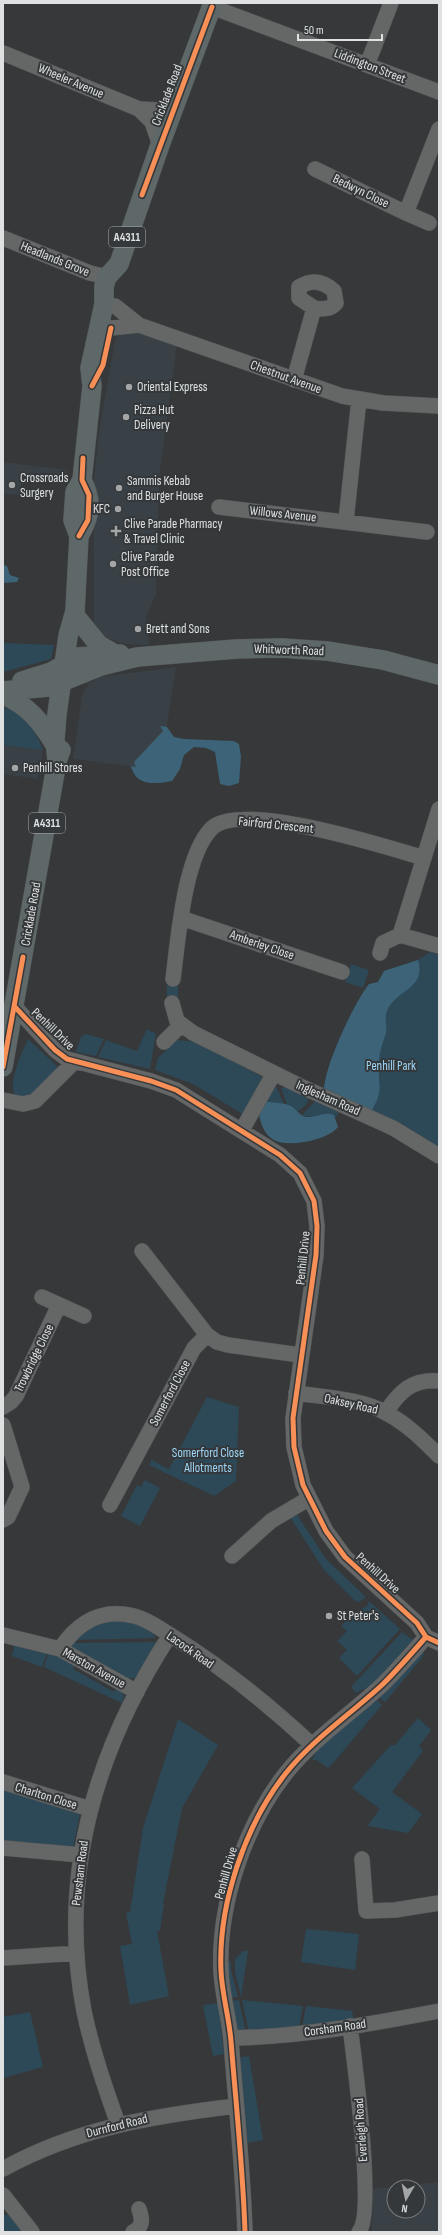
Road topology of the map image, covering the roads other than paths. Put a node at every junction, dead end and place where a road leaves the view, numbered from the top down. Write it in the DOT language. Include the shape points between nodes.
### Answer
graph roads {
  1 [pos="391,3"];
  2 [pos="212,5"];
  3 [pos="3,53"];
  4 [pos="368,65"];
  5 [pos="439,92"];
  6 [pos="177,100"];
  7 [pos="139,110"];
  8 [pos="439,128"];
  9 [pos="160,145"];
  10 [pos="315,169"];
  11 [pos="406,213"];
  12 [pos="429,223"];
  13 [pos="3,238"];
  14 [pos="107,277"];
  15 [pos="115,306"];
  16 [pos="314,308"];
  17 [pos="139,325"];
  18 [pos="111,328"];
  19 [pos="294,380"];
  20 [pos="92,386"];
  21 [pos="359,399"];
  22 [pos="439,406"];
  23 [pos="220,507"];
  24 [pos="346,521"];
  25 [pos="427,532"];
  26 [pos="76,615"];
  27 [pos="115,654"];
  28 [pos="137,657"];
  29 [pos="70,670"];
  30 [pos="439,675"];
  31 [pos="3,691"];
  32 [pos="3,695"];
  33 [pos="56,753"];
  34 [pos="439,809"];
  35 [pos="430,855"];
  36 [pos="181,918"];
  37 [pos="400,935"];
  38 [pos="439,946"];
  39 [pos="380,953"];
  40 [pos="342,972"];
  41 [pos="173,979"];
  42 [pos="172,1003"];
  43 [pos="15,1007"];
  44 [pos="181,1025"];
  45 [pos="164,1042"];
  46 [pos="4,1061"];
  47 [pos="74,1062"];
  48 [pos="274,1073"];
  49 [pos="3,1100"];
  50 [pos="242,1130"];
  51 [pos="439,1156"];
  52 [pos="142,1251"];
  53 [pos="42,1297"];
  54 [pos="59,1305"];
  55 [pos="84,1316"];
  56 [pos="207,1336"];
  57 [pos="300,1355"];
  58 [pos="439,1382"];
  59 [pos="296,1393"];
  60 [pos="3,1407"];
  61 [pos="386,1412"];
  62 [pos="3,1425"];
  63 [pos="439,1456"];
  64 [pos="308,1499"];
  65 [pos="110,1505"];
  66 [pos="3,1520"];
  67 [pos="232,1556"];
  68 [pos="3,1635"];
  69 [pos="170,1635"];
  70 [pos="432,1640"];
  71 [pos="60,1649"];
  72 [pos="137,1692"];
  73 [pos="311,1744"];
  74 [pos="3,1782"];
  75 [pos="90,1809"];
  76 [pos="3,1848"];
  77 [pos="81,1855"];
  78 [pos="362,1859"];
  79 [pos="439,1903"];
  80 [pos="77,1953"];
  81 [pos="3,1958"];
  82 [pos="439,2011"];
  83 [pos="350,2026"];
  84 [pos="231,2038"];
  85 [pos="236,2106"];
  86 [pos="118,2124"];
  87 [pos="3,2169"];
  88 [pos="3,2195"];
  89 [pos="139,2209"];
  90 [pos="32,2232"];
  91 [pos="133,2232"];
  92 [pos="245,2232"];
  93 [pos="359,2232"];
  1 -- 4 [label="street"];
  2 -- 4 [label="street, Liddington Street"];
  2 -- 6 [label="main road, Cricklade Road / A4311"];
  3 -- 7 [label="street, Wheeler Avenue"];
  4 -- 5 [label="street, Liddington Street"];
  6 -- 7 [label="street, Wheeler Avenue" via="159,110"];
  6 -- 9 [label="main road, Cricklade Road / A4311"];
  7 -- 9 [label="street, Wheeler Avenue" via="152,122"];
  8 -- 11 [label="street, Bedwyn Close"];
  9 -- 14 [label="main road, Cricklade Road / A4311" via="119,264"];
  10 -- 11 [label="street, Bedwyn Close"];
  11 -- 12 [label="street, Bedwyn Close"];
  13 -- 14 [label="street, Headlands Grove" via="90,273"];
  14 -- 15 [label="main road, Cricklade Road / A4311" via="116,293"];
  14 -- 20 [label="main road, Cricklade Road / A4311" via="104,304 90,368"];
  15 -- 17 [label="street, Chestnut Avenue"];
  15 -- 18 [label="main road, Cricklade Road / A4311"];
  16 -- 19 [label="street"];
  17 -- 18 [label="street, Chestnut Avenue"];
  17 -- 19 [label="street, Chestnut Avenue"];
  18 -- 20 [label="main road, Cricklade Road / A4311" via="103,365"];
  19 -- 21 [label="street, Chestnut Avenue"];
  20 -- 26 [label="main road, Cricklade Road / A4311" via="82,480 89,495 88,520 79,536"];
  21 -- 22 [label="street, Chestnut Avenue"];
  21 -- 24 [label="street"];
  23 -- 24 [label="street, Willows Avenue"];
  24 -- 25 [label="street, Willows Avenue"];
  26 -- 27 [label="main road" via="99,645"];
  26 -- 29 [label="main road, Cricklade Road / A4311" via="68,636"];
  27 -- 28 [label="main road, Whitworth Road"];
  27 -- 29 [label="main road, Whitworth Road"];
  28 -- 29 [label="main road, Whitworth Road"];
  28 -- 30 [label="main road, Whitworth Road" via="214,650 301,648 365,656"];
  29 -- 31 [label="main road" via="50,687"];
  29 -- 33 [label="main road, Cricklade Road / A4311" via="66,737"];
  32 -- 33 [label="main road" via="21,704 34,715"];
  33 -- 43 [label="main road, Cricklade Road / A4311"];
  34 -- 35 [label="street"];
  35 -- 36 [label="street, Fairford Crescent" via="300,826 249,820 225,821 212,828 200,847 192,869"];
  35 -- 37 [label="street"];
  36 -- 40 [label="street, Amberley Close"];
  36 -- 41 [label="street, Fairford Crescent"];
  37 -- 38 [label="street"];
  37 -- 39 [label="street" via="383,943"];
  42 -- 44 [label="street" via="174,1015"];
  43 -- 46 [label="main road, Cricklade Road / A4311"];
  43 -- 47 [label="street, Penhill Drive" via="55,1050"];
  44 -- 45 [label="street"];
  44 -- 48 [label="street"];
  47 -- 49 [label="street, Penhill Drive" via="35,1101 23,1104"];
  47 -- 50 [label="street, Penhill Drive" via="176,1090"];
  48 -- 50 [label="street"];
  48 -- 51 [label="street, Inglesham Road" via="393,1128"];
  50 -- 57 [label="street, Penhill Drive" via="295,1167 306,1182 314,1201 317,1246"];
  52 -- 56 [label="street"];
  53 -- 54 [label="street"];
  54 -- 55 [label="street"];
  54 -- 60 [label="street, Trowbridge Close" via="16,1396"];
  56 -- 57 [label="street" via="228,1345"];
  56 -- 65 [label="street, Somerford Close" via="194,1348"];
  57 -- 59 [label="street, Penhill Drive"];
  58 -- 61 [label="street" via="422,1381 406,1388"];
  59 -- 61 [label="street, Oaksey Road" via="355,1403"];
  59 -- 64 [label="street, Penhill Drive" via="294,1447"];
  61 -- 63 [label="street, Oaksey Road" via="417,1435"];
  62 -- 66 [label="street" via="22,1487 8,1517"];
  64 -- 67 [label="street" via="271,1521"];
  64 -- 70 [label="street, Penhill Drive" via="342,1553"];
  68 -- 71 [label="street, Marston Avenue"];
  69 -- 71 [label="street, Lacock Road" via="143,1619 112,1614 92,1619 75,1629"];
  69 -- 72 [label="street, Pewsham Road"];
  69 -- 73 [label="street, Lacock Road" via="250,1691"];
  70 -- 73 [label="street, Penhill Drive"];
  71 -- 72 [label="street, Marston Avenue"];
  72 -- 75 [label="street, Pewsham Road" via="109,1749"];
  73 -- 84 [label="street, Penhill Drive" via="286,1773 268,1801 249,1835 236,1870 227,1908 221,1959"];
  74 -- 75 [label="street, Charlton Close"];
  75 -- 77 [label="street, Pewsham Road"];
  76 -- 77 [label="street"];
  77 -- 80 [label="street, Pewsham Road" via="75,1917"];
  78 -- 79 [label="street" via="366,1911 395,1910"];
  80 -- 81 [label="street"];
  80 -- 86 [label="street, Pewsham Road" via="89,2030"];
  82 -- 83 [label="street, Corsham Road"];
  83 -- 84 [label="street, Corsham Road"];
  83 -- 93 [label="street, Everleigh Road" via="363,2158 364,2222"];
  84 -- 85 [label="street, Penhill Drive"];
  85 -- 86 [label="street, Durnford Road"];
  85 -- 92 [label="street, Penhill Drive" via="242,2160"];
  86 -- 87 [label="street, Durnford Road" via="62,2141"];
  88 -- 90 [label="street"];
  89 -- 91 [label="street" via="142,2223"];
}
